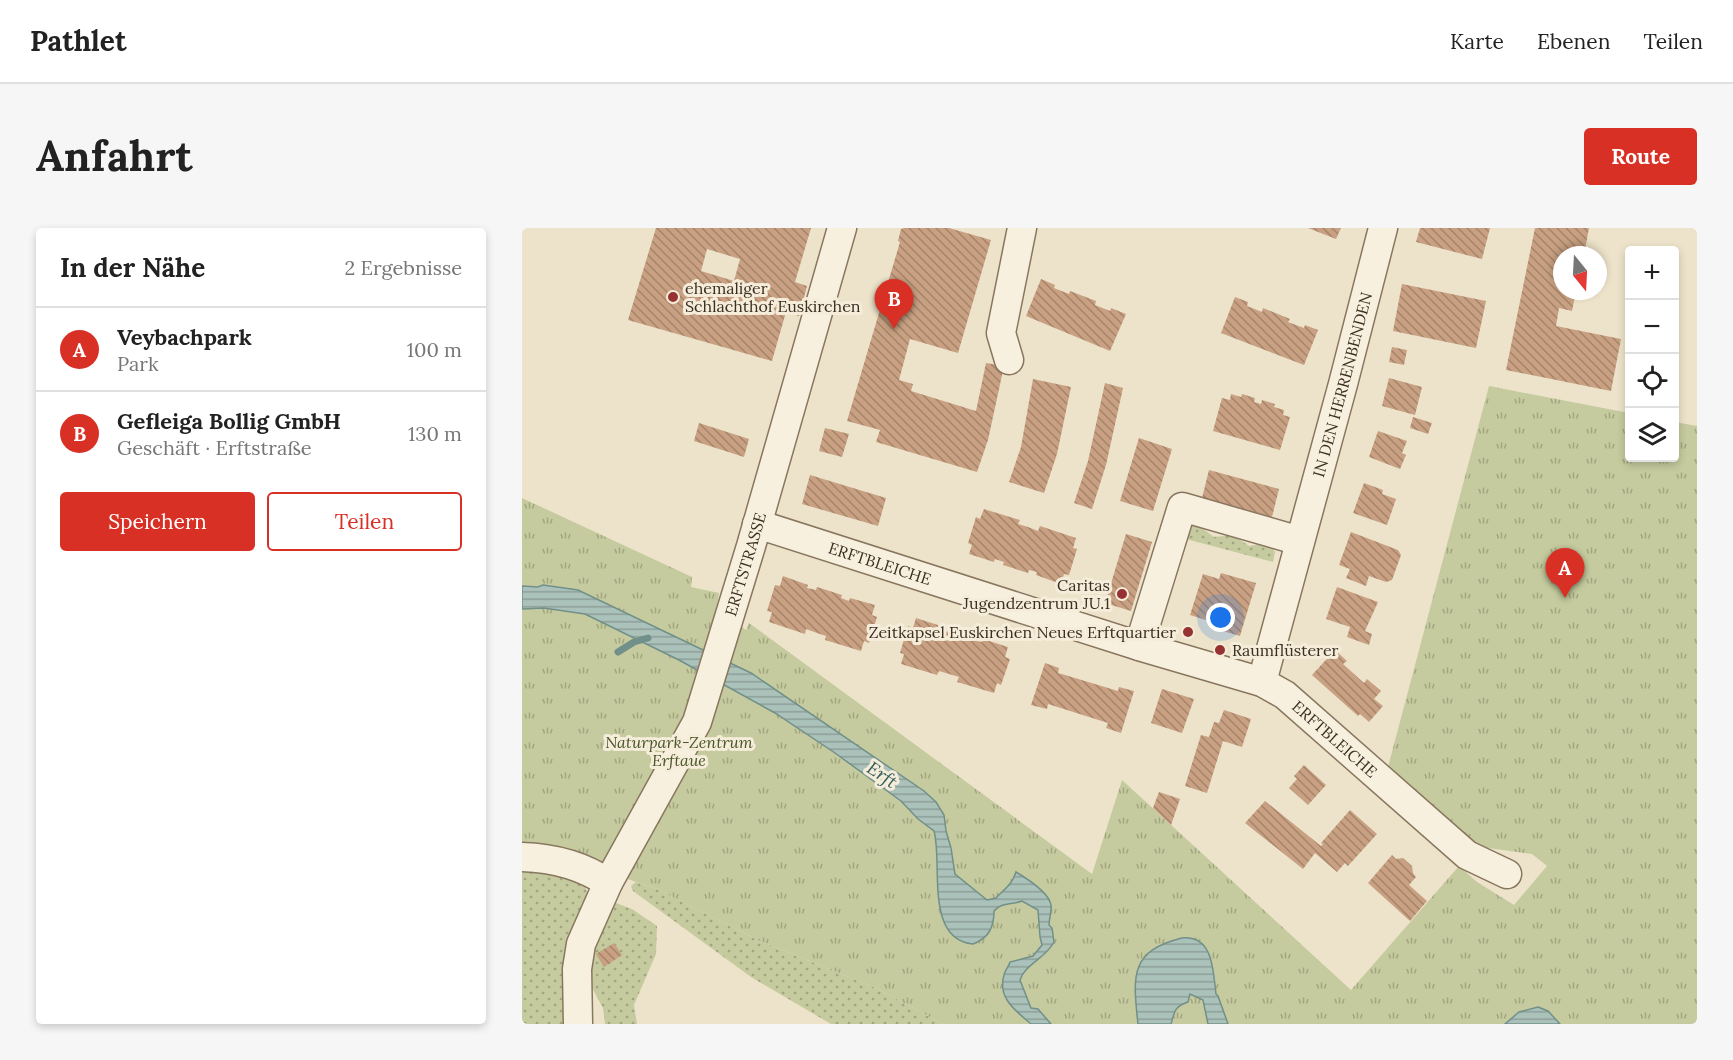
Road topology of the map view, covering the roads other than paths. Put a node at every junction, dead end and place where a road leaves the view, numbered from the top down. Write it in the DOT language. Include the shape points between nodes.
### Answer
graph roads {
  1 [pos="842,228"];
  2 [pos="1022,228"];
  3 [pos="1383,228"];
  4 [pos="1009,360"];
  5 [pos="757,524"];
  6 [pos="1300,541"];
  7 [pos="1139,646"];
  8 [pos="1262,682"];
  9 [pos="522,857"];
  10 [pos="1507,874"];
  11 [pos="609,883"];
  12 [pos="578,1024"];
  1 -- 5 [label="street, ERFTSTRASSE"];
  2 -- 4 [label="street" via="1001,333"];
  3 -- 6 [label="street, IN DEN HERRENBENDEN"];
  5 -- 7 [label="street, ERFTBLEICHE"];
  5 -- 11 [label="street, ERFTSTRASSE" via="698,722"];
  6 -- 7 [label="street" via="1182,507"];
  6 -- 8 [label="street, IN DEN HERRENBENDEN"];
  7 -- 8 [label="street, ERFTBLEICHE"];
  8 -- 10 [label="street, ERFTBLEICHE" via="1285,695 1467,855"];
  9 -- 11 [label="street" via="568,863"];
  11 -- 12 [label="street, ERFTSTRASSE" via="581,944 577,969"];
}
